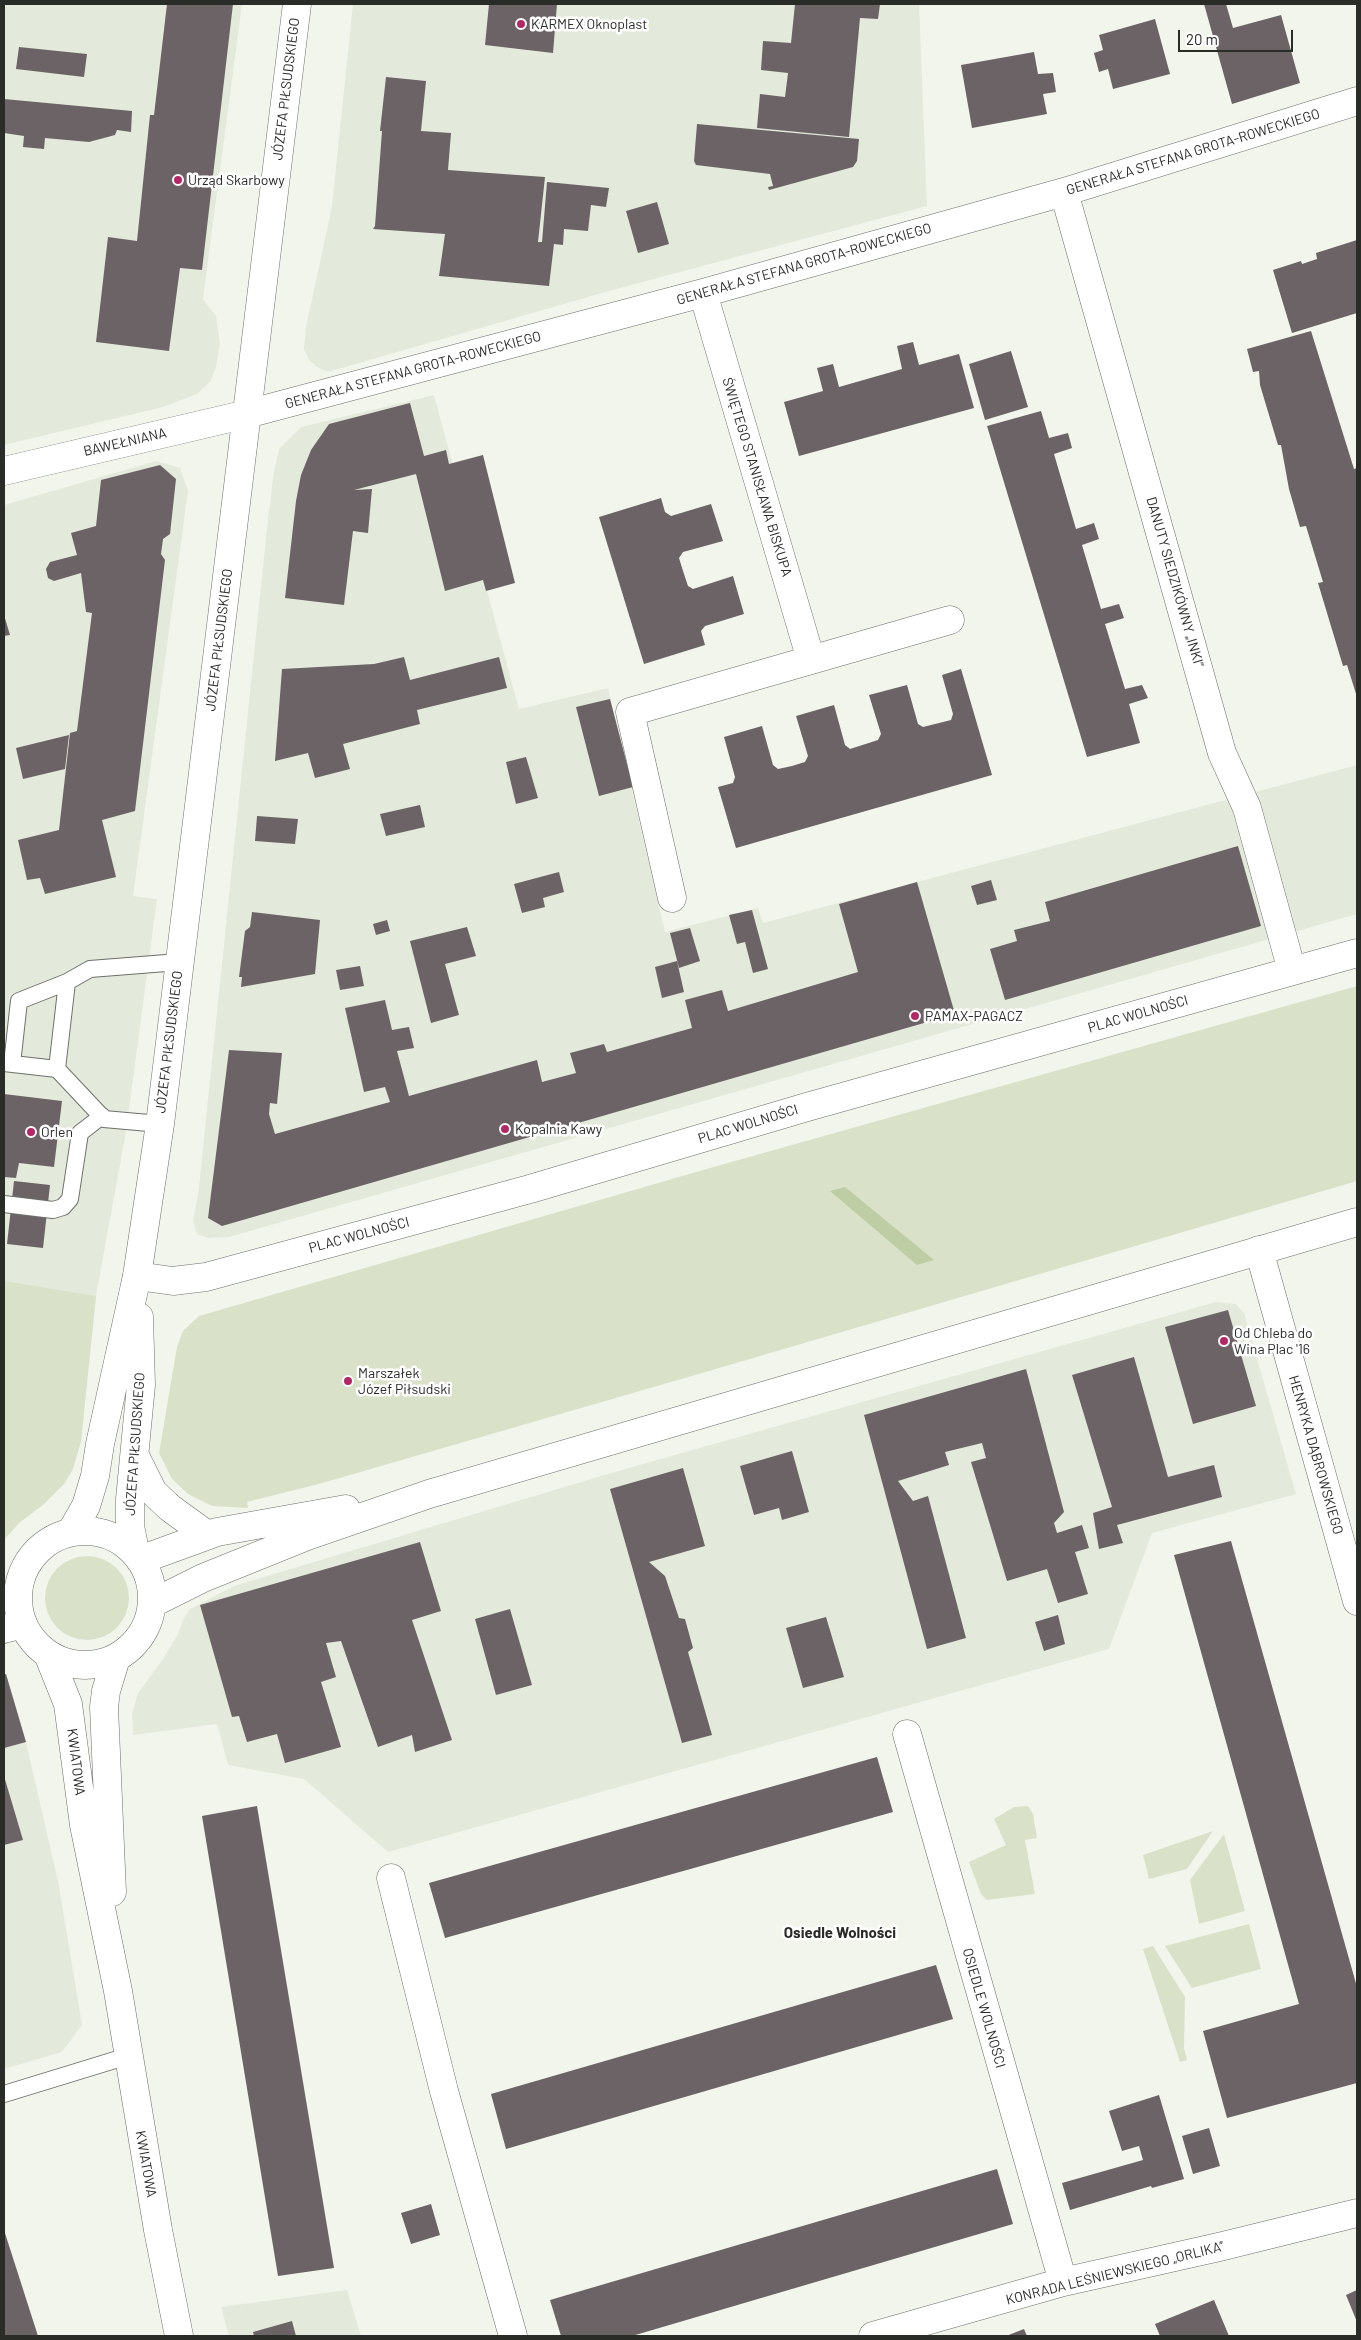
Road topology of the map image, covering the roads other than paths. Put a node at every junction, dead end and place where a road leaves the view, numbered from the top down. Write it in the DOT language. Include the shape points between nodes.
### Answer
graph roads {
  1 [pos="297,4"];
  2 [pos="1357,100"];
  3 [pos="1064,192"];
  4 [pos="703,293"];
  5 [pos="247,414"];
  6 [pos="4,471"];
  7 [pos="950,620"];
  8 [pos="811,660"];
  9 [pos="672,898"];
  10 [pos="1357,953"];
  11 [pos="179,962"];
  12 [pos="1292,971"];
  13 [pos="67,982"];
  14 [pos="20,1001"];
  15 [pos="4,1008"];
  16 [pos="8,1064"];
  17 [pos="57,1069"];
  18 [pos="102,1116"];
  19 [pos="160,1124"];
  20 [pos="4,1204"];
  21 [pos="1357,1222"];
  22 [pos="1259,1250"];
  23 [pos="137,1276"];
  24 [pos="135,1456"];
  25 [pos="429,1494"];
  26 [pos="71,1532"];
  27 [pos="206,1534"];
  28 [pos="138,1556"];
  29 [pos="1357,1601"];
  30 [pos="152,1603"];
  31 [pos="13,1627"];
  32 [pos="48,1654"];
  33 [pos="116,1658"];
  34 [pos="907,1734"];
  35 [pos="391,1878"];
  36 [pos="118,1991"];
  37 [pos="128,2056"];
  38 [pos="4,2094"];
  39 [pos="1357,2213"];
  40 [pos="1063,2282"];
  41 [pos="179,2336"];
  42 [pos="513,2336"];
  43 [pos="873,2336"];
  1 -- 5 [label="street, JÓZEFA PIŁSUDSKIEGO"];
  2 -- 3 [label="street, GENERAŁA STEFANA GROTA-ROWECKIEGO"];
  3 -- 4 [label="street, GENERAŁA STEFANA GROTA-ROWECKIEGO"];
  3 -- 12 [label="street, DANUTY SIEDZIKÓWNY „INKI”" via="1222,753 1247,808"];
  4 -- 5 [label="street, GENERAŁA STEFANA GROTA-ROWECKIEGO"];
  4 -- 8 [label="street, ŚWIĘTEGO STANISŁAWA BISKUPA"];
  5 -- 6 [label="street, BAWEŁNIANA"];
  5 -- 11 [label="street, JÓZEFA PIŁSUDSKIEGO"];
  7 -- 8 [label="street"];
  8 -- 9 [label="street" via="630,712"];
  10 -- 12 [label="street, PLAC WOLNOŚCI"];
  11 -- 13 [label="lane" via="90,969"];
  11 -- 19 [label="street, JÓZEFA PIŁSUDSKIEGO"];
  12 -- 23 [label="street, PLAC WOLNOŚCI" via="807,1107 530,1189 206,1277 173,1281"];
  13 -- 14 [label="lane"];
  13 -- 17 [label="lane"];
  14 -- 15 [label="lane"];
  14 -- 16 [label="lane"];
  16 -- 17 [label="lane"];
  17 -- 18 [label="lane"];
  18 -- 19 [label="lane" via="104,1119"];
  18 -- 20 [label="lane" via="80,1133 70,1199 63,1208 53,1210"];
  19 -- 23 [label="street, JÓZEFA PIŁSUDSKIEGO"];
  21 -- 22 [label="street"];
  22 -- 25 [label="street"];
  22 -- 29 [label="street, HENRYKA DĄBROWSKIEGO"];
  23 -- 24 [label="street, JÓZEFA PIŁSUDSKIEGO" via="141,1385"];
  23 -- 26 [label="street, JÓZEFA PIŁSUDSKIEGO" via="95,1476 86,1506"];
  24 -- 27 [label="street" via="153,1492"];
  24 -- 28 [label="street, JÓZEFA PIŁSUDSKIEGO" via="130,1526"];
  25 -- 27 [label="street"];
  25 -- 30 [label="street" via="307,1536 203,1578"];
  26 -- 28 [label="street" via="102,1533 116,1538"];
  26 -- 31 [label="street" via="50,1541 33,1555 22,1574"];
  27 -- 28 [label="street"];
  28 -- 30 [label="street" via="152,1585"];
  30 -- 33 [label="street" via="149,1620 141,1635"];
  31 -- 32 [label="street" via="32,1638"];
  32 -- 33 [label="street" via="81,1665"];
  32 -- 36 [label="street, KWIATOWA" via="68,1704 84,1825"];
  33 -- 36 [label="street, KWIATOWA" via="104,1707"];
  34 -- 40 [label="street, OSIEDLE WOLNOŚCI"];
  35 -- 42 [label="street" via="444,2091"];
  36 -- 37 [label="street, KWIATOWA"];
  37 -- 38 [label="lane"];
  37 -- 41 [label="street, KWIATOWA"];
  39 -- 40 [label="street, KONRADA LEŚNIEWSKIEGO „ORLIKA”" via="1219,2248"];
  40 -- 43 [label="street, KONRADA LEŚNIEWSKIEGO „ORLIKA”"];
}
